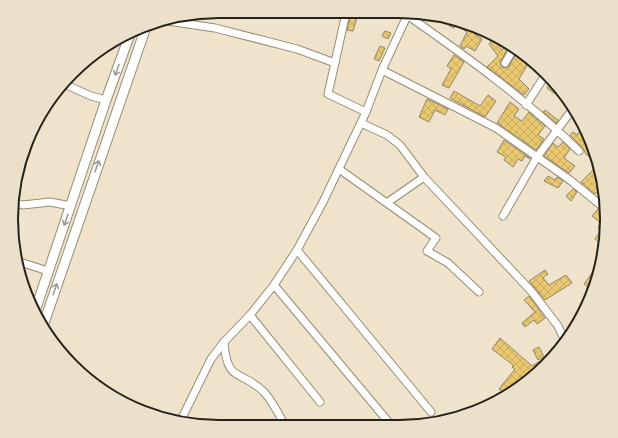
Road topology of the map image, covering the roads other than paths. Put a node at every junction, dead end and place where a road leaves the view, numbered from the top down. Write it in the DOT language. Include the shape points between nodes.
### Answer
graph roads {
  1 [pos="345,18"];
  2 [pos="407,18"];
  3 [pos="412,18"];
  4 [pos="178,22"];
  5 [pos="144,32"];
  6 [pos="128,40"];
  7 [pos="511,52"];
  8 [pos="335,63"];
  9 [pos="505,63"];
  10 [pos="382,70"];
  11 [pos="543,79"];
  12 [pos="68,86"];
  13 [pos="106,100"];
  14 [pos="526,105"];
  15 [pos="366,112"];
  16 [pos="570,113"];
  17 [pos="361,123"];
  18 [pos="558,130"];
  19 [pos="579,151"];
  20 [pos="537,157"];
  21 [pos="339,169"];
  22 [pos="424,177"];
  23 [pos="388,202"];
  24 [pos="18,204"];
  25 [pos="600,205"];
  26 [pos="71,206"];
  27 [pos="503,216"];
  28 [pos="297,250"];
  29 [pos="23,263"];
  30 [pos="48,271"];
  31 [pos="274,284"];
  32 [pos="478,292"];
  33 [pos="35,300"];
  34 [pos="38,301"];
  35 [pos="37,304"];
  36 [pos="250,315"];
  37 [pos="44,319"];
  38 [pos="562,336"];
  39 [pos="224,342"];
  40 [pos="320,402"];
  41 [pos="431,412"];
  42 [pos="183,416"];
  43 [pos="282,420"];
  44 [pos="387,420"];
  1 -- 8 [label="street"];
  2 -- 10 [label="street"];
  3 -- 14 [label="street" via="471,60"];
  4 -- 8 [label="street" via="215,28 297,49"];
  37 -- 5 [label="main road, one-way"];
  6 -- 13 [label="main road, one-way"];
  7 -- 9 [label="street"];
  8 -- 15 [label="street" via="328,94"];
  10 -- 15 [label="street"];
  10 -- 20 [label="street" via="496,128"];
  11 -- 14 [label="street"];
  12 -- 13 [label="street"];
  13 -- 26 [label="main road"];
  14 -- 18 [label="street"];
  15 -- 17 [label="street"];
  16 -- 18 [label="street"];
  17 -- 21 [label="street"];
  17 -- 22 [label="street" via="400,144"];
  18 -- 19 [label="street"];
  18 -- 20 [label="street"];
  20 -- 25 [label="street"];
  20 -- 27 [label="street"];
  21 -- 23 [label="street"];
  21 -- 28 [label="street"];
  22 -- 23 [label="street"];
  22 -- 38 [label="street" via="532,292"];
  23 -- 32 [label="street" via="436,238 427,251 448,263"];
  24 -- 26 [label="street" via="50,202"];
  26 -- 30 [label="main road, one-way"];
  28 -- 31 [label="street"];
  28 -- 41 [label="street"];
  29 -- 30 [label="street"];
  30 -- 34 [label="main road"];
  31 -- 36 [label="street"];
  31 -- 44 [label="street"];
  33 -- 34 [label="street"];
  34 -- 35 [label="main road"];
  36 -- 39 [label="street"];
  36 -- 40 [label="street"];
  39 -- 42 [label="street" via="211,359"];
  39 -- 43 [label="street" via="226,359 231,370 263,391"];
}
